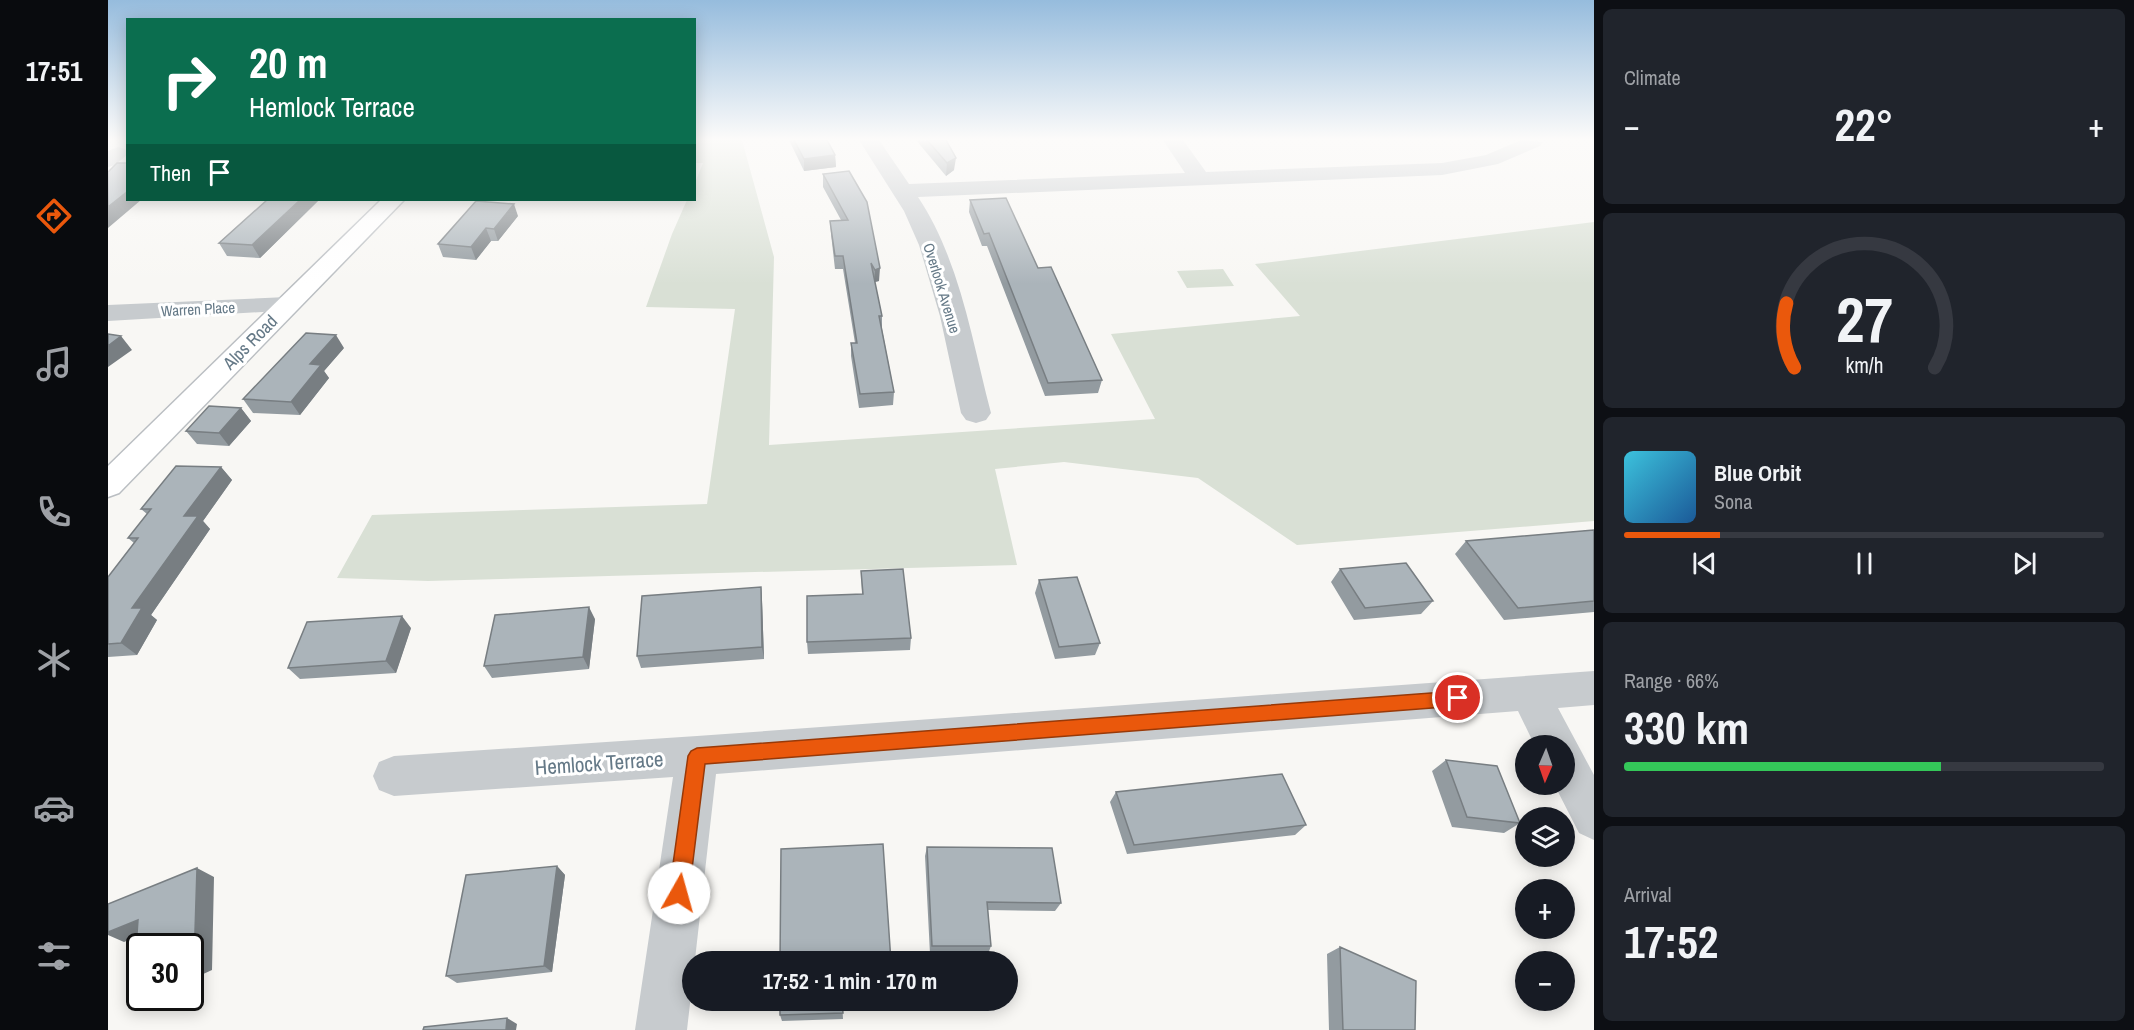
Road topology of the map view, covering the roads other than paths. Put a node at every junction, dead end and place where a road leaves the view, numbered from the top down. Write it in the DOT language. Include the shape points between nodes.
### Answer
graph roads {
  1 [pos="902,188"];
  2 [pos="976,188"];
  3 [pos="904,191"];
  4 [pos="392,201"];
  5 [pos="287,305"];
  6 [pos="108,313"];
  7 [pos="976,413"];
  8 [pos="108,485"];
  9 [pos="1594,688"];
  10 [pos="1529,693"];
  11 [pos="1551,735"];
  12 [pos="697,756"];
  13 [pos="394,776"];
  14 [pos="1575,782"];
  15 [pos="1594,818"];
  16 [pos="661,1030"];
  1 -- 3 [label="street, Overlook Avenue"];
  2 -- 3 [label="street"];
  3 -- 7 [label="street, Overlook Avenue" via="934,254"];
  4 -- 5 [label="main road, Alps Road"];
  5 -- 6 [label="street, Warren Place"];
  5 -- 8 [label="main road, Alps Road"];
  9 -- 10 [label="street, Hemlock Terrace"];
  10 -- 11 [label="street"];
  10 -- 12 [label="street, Hemlock Terrace"];
  12 -- 13 [label="street, Hemlock Terrace"];
  12 -- 16 [label="street"];
  14 -- 15 [label="street"];
}
